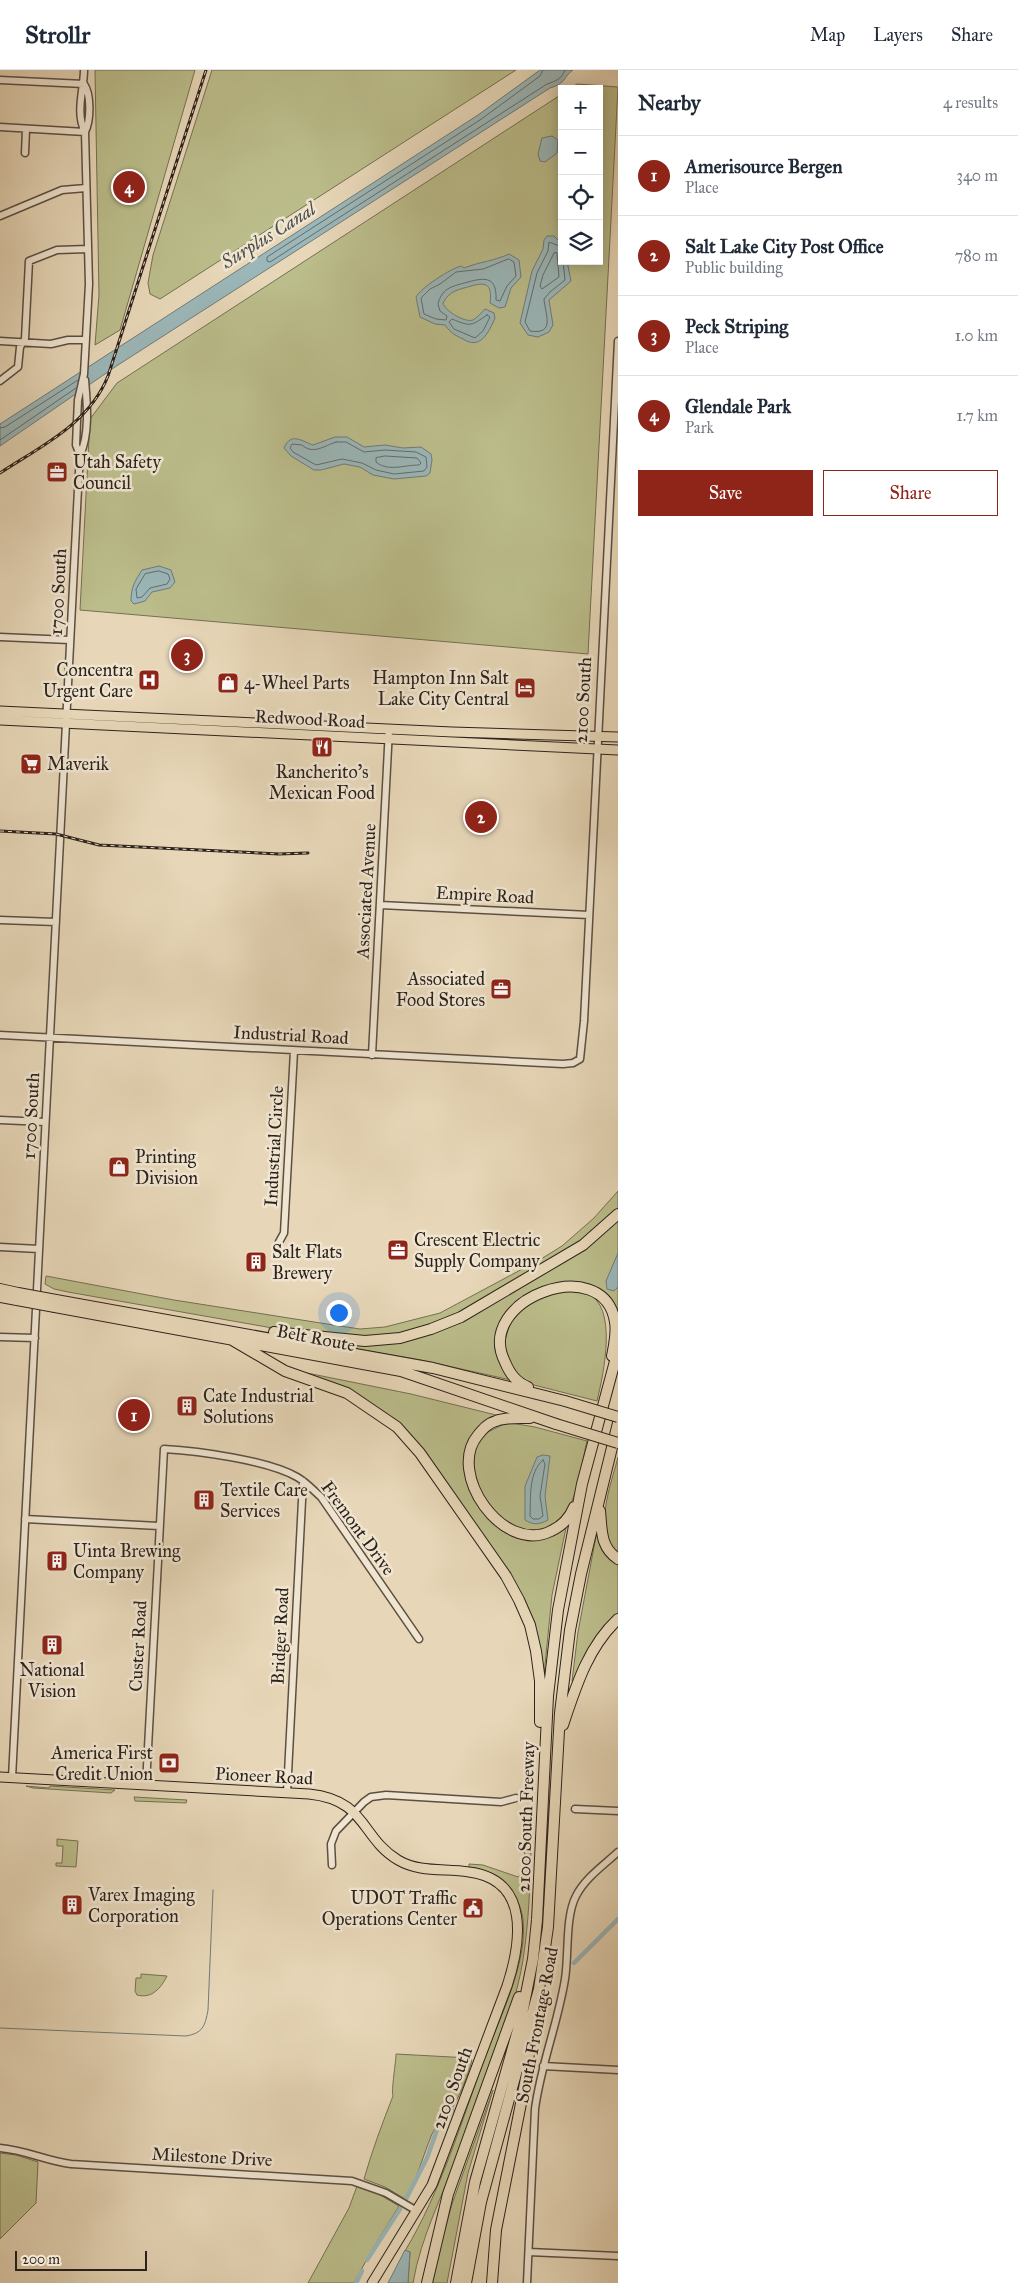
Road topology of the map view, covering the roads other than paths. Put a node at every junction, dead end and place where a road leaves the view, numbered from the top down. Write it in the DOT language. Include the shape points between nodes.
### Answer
graph roads {
  1 [pos="84,70"];
  2 [pos="0,80"];
  3 [pos="84,84"];
  4 [pos="0,127"];
  5 [pos="26,129"];
  6 [pos="85,132"];
  7 [pos="25,153"];
  8 [pos="86,188"];
  9 [pos="0,216"];
  10 [pos="88,248"];
  11 [pos="86,340"];
  12 [pos="0,341"];
  13 [pos="618,341"];
  14 [pos="22,343"];
  15 [pos="84,374"];
  16 [pos="0,381"];
  17 [pos="80,455"];
  18 [pos="0,637"];
  19 [pos="70,640"];
  20 [pos="0,711"];
  21 [pos="66,718"];
  22 [pos="0,720"];
  23 [pos="389,729"];
  24 [pos="598,736"];
  25 [pos="618,737"];
  26 [pos="388,739"];
  27 [pos="597,749"];
  28 [pos="618,750"];
  29 [pos="380,905"];
  30 [pos="589,915"];
  31 [pos="0,920"];
  32 [pos="56,922"];
  33 [pos="0,1035"];
  34 [pos="50,1038"];
  35 [pos="294,1051"];
  36 [pos="372,1055"];
  37 [pos="580,1059"];
  38 [pos="0,1120"];
  39 [pos="45,1122"];
  40 [pos="618,1214"];
  41 [pos="279,1242"];
  42 [pos="0,1247"];
  43 [pos="39,1249"];
  44 [pos="0,1289"];
  45 [pos="18,1296"];
  46 [pos="0,1297"];
  47 [pos="56,1303"];
  48 [pos="192,1324"];
  49 [pos="0,1337"];
  50 [pos="227,1337"];
  51 [pos="35,1338"];
  52 [pos="618,1350"];
  53 [pos="561,1400"];
  54 [pos="600,1416"];
  55 [pos="618,1417"];
  56 [pos="536,1418"];
  57 [pos="618,1423"];
  58 [pos="618,1443"];
  59 [pos="164,1448"];
  60 [pos="303,1481"];
  61 [pos="582,1484"];
  62 [pos="598,1502"];
  63 [pos="26,1519"];
  64 [pos="159,1526"];
  65 [pos="618,1558"];
  66 [pos="618,1619"];
  67 [pos="419,1639"];
  68 [pos="558,1737"];
  69 [pos="0,1777"];
  70 [pos="12,1778"];
  71 [pos="146,1785"];
  72 [pos="287,1793"];
  73 [pos="542,1795"];
  74 [pos="516,1798"];
  75 [pos="576,1809"];
  76 [pos="618,1811"];
  77 [pos="354,1812"];
  78 [pos="618,1852"];
  79 [pos="332,1865"];
  80 [pos="539,1883"];
  81 [pos="537,2003"];
  82 [pos="542,2066"];
  83 [pos="618,2070"];
  84 [pos="0,2148"];
  85 [pos="448,2194"];
  86 [pos="417,2212"];
  87 [pos="404,2232"];
  88 [pos="529,2252"];
  89 [pos="618,2256"];
  90 [pos="372,2283"];
  91 [pos="379,2283"];
  92 [pos="422,2283"];
  93 [pos="427,2283"];
  94 [pos="456,2283"];
  95 [pos="466,2283"];
  96 [pos="492,2283"];
  97 [pos="527,2283"];
  1 -- 3 [label="street, 1700 South"];
  2 -- 3 [label="street"];
  3 -- 6 [label="street, 1700 South" via="81,119"];
  4 -- 5 [label="street"];
  5 -- 6 [label="street"];
  5 -- 7 [label="street"];
  6 -- 8 [label="street, 1700 South"];
  8 -- 9 [label="street" via="62,190"];
  8 -- 10 [label="street, 1700 South"];
  10 -- 11 [label="street, 1700 South"];
  10 -- 14 [label="street" via="57,250 29,261 25,339"];
  11 -- 14 [label="street"];
  11 -- 15 [label="street, 1700 South"];
  12 -- 14 [label="street"];
  13 -- 24 [label="street, 2100 South"];
  14 -- 16 [label="street" via="18,367"];
  15 -- 17 [label="street, 1700 South" via="84,446"];
  15 -- 17 [label="street, 1700 South" via="78,400 76,445"];
  17 -- 19 [label="street, 1700 South"];
  18 -- 19 [label="street"];
  19 -- 21 [label="street, 1700 South"];
  20 -- 21 [label="main road, Redwood Road"];
  21 -- 22 [label="main road, Redwood Road"];
  21 -- 23 [label="main road, Redwood Road"];
  21 -- 26 [label="main road, Redwood Road"];
  21 -- 32 [label="street, 1700 South"];
  23 -- 24 [label="main road, Redwood Road"];
  23 -- 26 [label="street, Associated Avenue"];
  24 -- 25 [label="main road, Redwood Road"];
  24 -- 27 [label="street, 2100 South"];
  26 -- 27 [label="main road, Redwood Road"];
  26 -- 29 [label="street, Associated Avenue"];
  27 -- 28 [label="main road, Redwood Road"];
  27 -- 30 [label="street, 2100 South"];
  29 -- 30 [label="street, Empire Road"];
  29 -- 36 [label="street, Associated Avenue"];
  30 -- 37 [label="street, 2100 South"];
  31 -- 32 [label="street"];
  32 -- 34 [label="street, 1700 South"];
  33 -- 34 [label="street, Industrial Road"];
  34 -- 35 [label="street, Industrial Road"];
  34 -- 39 [label="street, 1700 South"];
  35 -- 36 [label="street, Industrial Road"];
  35 -- 41 [label="street, Industrial Circle" via="284,1233"];
  36 -- 37 [label="street, Industrial Road" via="564,1064"];
  38 -- 39 [label="street"];
  39 -- 43 [label="street, 1700 South"];
  40 -- 48 [label="highway" via="583,1244 461,1317 400,1338 334,1340"];
  42 -- 43 [label="street"];
  43 -- 51 [label="street, 1700 South"];
  44 -- 45 [label="highway, Belt Route"];
  45 -- 46 [label="highway, Belt Route"];
  45 -- 47 [label="highway, Belt Route, bridge"];
  47 -- 48 [label="highway, Belt Route"];
  47 -- 50 [label="highway, Belt Route"];
  48 -- 53 [label="highway, Belt Route" via="434,1368"];
  49 -- 51 [label="street"];
  50 -- 56 [label="highway, Belt Route" via="401,1371"];
  50 -- 73 [label="highway" via="285,1371 347,1393 397,1427 420,1453 506,1576 530,1625 536,1651 540,1681"];
  51 -- 63 [label="street, 1700 South"];
  52 -- 54 [label="highway, 2100 South Freeway"];
  53 -- 54 [label="highway" via="520,1384 512,1376 502,1358 500,1345 505,1324 518,1306 539,1294 563,1287 594,1291 605,1300 615,1322 616,1337"];
  53 -- 55 [label="highway, Belt Route, bridge"];
  54 -- 61 [label="highway, 2100 South Freeway"];
  56 -- 58 [label="highway, Belt Route, bridge"];
  56 -- 61 [label="highway" via="494,1421 487,1424 476,1438 468,1466 479,1498 502,1525 515,1534 543,1535 568,1517"];
  57 -- 62 [label="highway, 2100 South Freeway"];
  59 -- 60 [label="street, Fremont Drive" via="234,1459 276,1469"];
  59 -- 64 [label="street, Custer Road"];
  60 -- 67 [label="street, Fremont Drive" via="321,1498"];
  60 -- 72 [label="street, Bridger Road"];
  61 -- 73 [label="highway, 2100 South Freeway" via="556,1619"];
  62 -- 65 [label="highway" via="602,1538"];
  62 -- 68 [label="highway, 2100 South Freeway" via="570,1630"];
  63 -- 64 [label="street"];
  63 -- 70 [label="street, 1700 South"];
  64 -- 71 [label="street, Custer Road"];
  66 -- 68 [label="highway" via="584,1665"];
  68 -- 81 [label="highway, 2100 South Freeway" via="548,1927"];
  69 -- 70 [label="main road, Pioneer Road"];
  70 -- 71 [label="main road, Pioneer Road"];
  71 -- 72 [label="main road, Pioneer Road"];
  72 -- 77 [label="main road, Pioneer Road" via="337,1800"];
  73 -- 80 [label="highway, 2100 South Freeway"];
  74 -- 77 [label="street" via="502,1802 375,1796"];
  75 -- 76 [label="street"];
  77 -- 79 [label="street" via="334,1835"];
  77 -- 86 [label="main road, 2100 South" via="380,1846 404,1863 420,1868 479,1874 497,1883 507,1892 518,1917 518,1943 513,1966 441,2164"];
  78 -- 82 [label="street, South Frontage Road" via="584,1884 574,1900 565,1980"];
  80 -- 85 [label="highway" via="529,1958 516,2008"];
  80 -- 94 [label="highway, 2100 South Freeway" via="535,1944 526,1997 475,2182"];
  81 -- 95 [label="highway, 2100 South Freeway" via="490,2168"];
  81 -- 96 [label="highway" via="527,2073 496,2230"];
  82 -- 83 [label="street"];
  82 -- 88 [label="street, South Frontage Road" via="535,2109"];
  84 -- 86 [label="street, Milestone Drive" via="71,2164 352,2180 386,2193"];
  85 -- 92 [label="highway" via="430,2240"];
  85 -- 93 [label="highway"];
  86 -- 87 [label="main road, 2100 South"];
  87 -- 90 [label="main road, 2100 South"];
  87 -- 91 [label="main road"];
  88 -- 89 [label="street"];
  88 -- 97 [label="street, South Frontage Road"];
}
